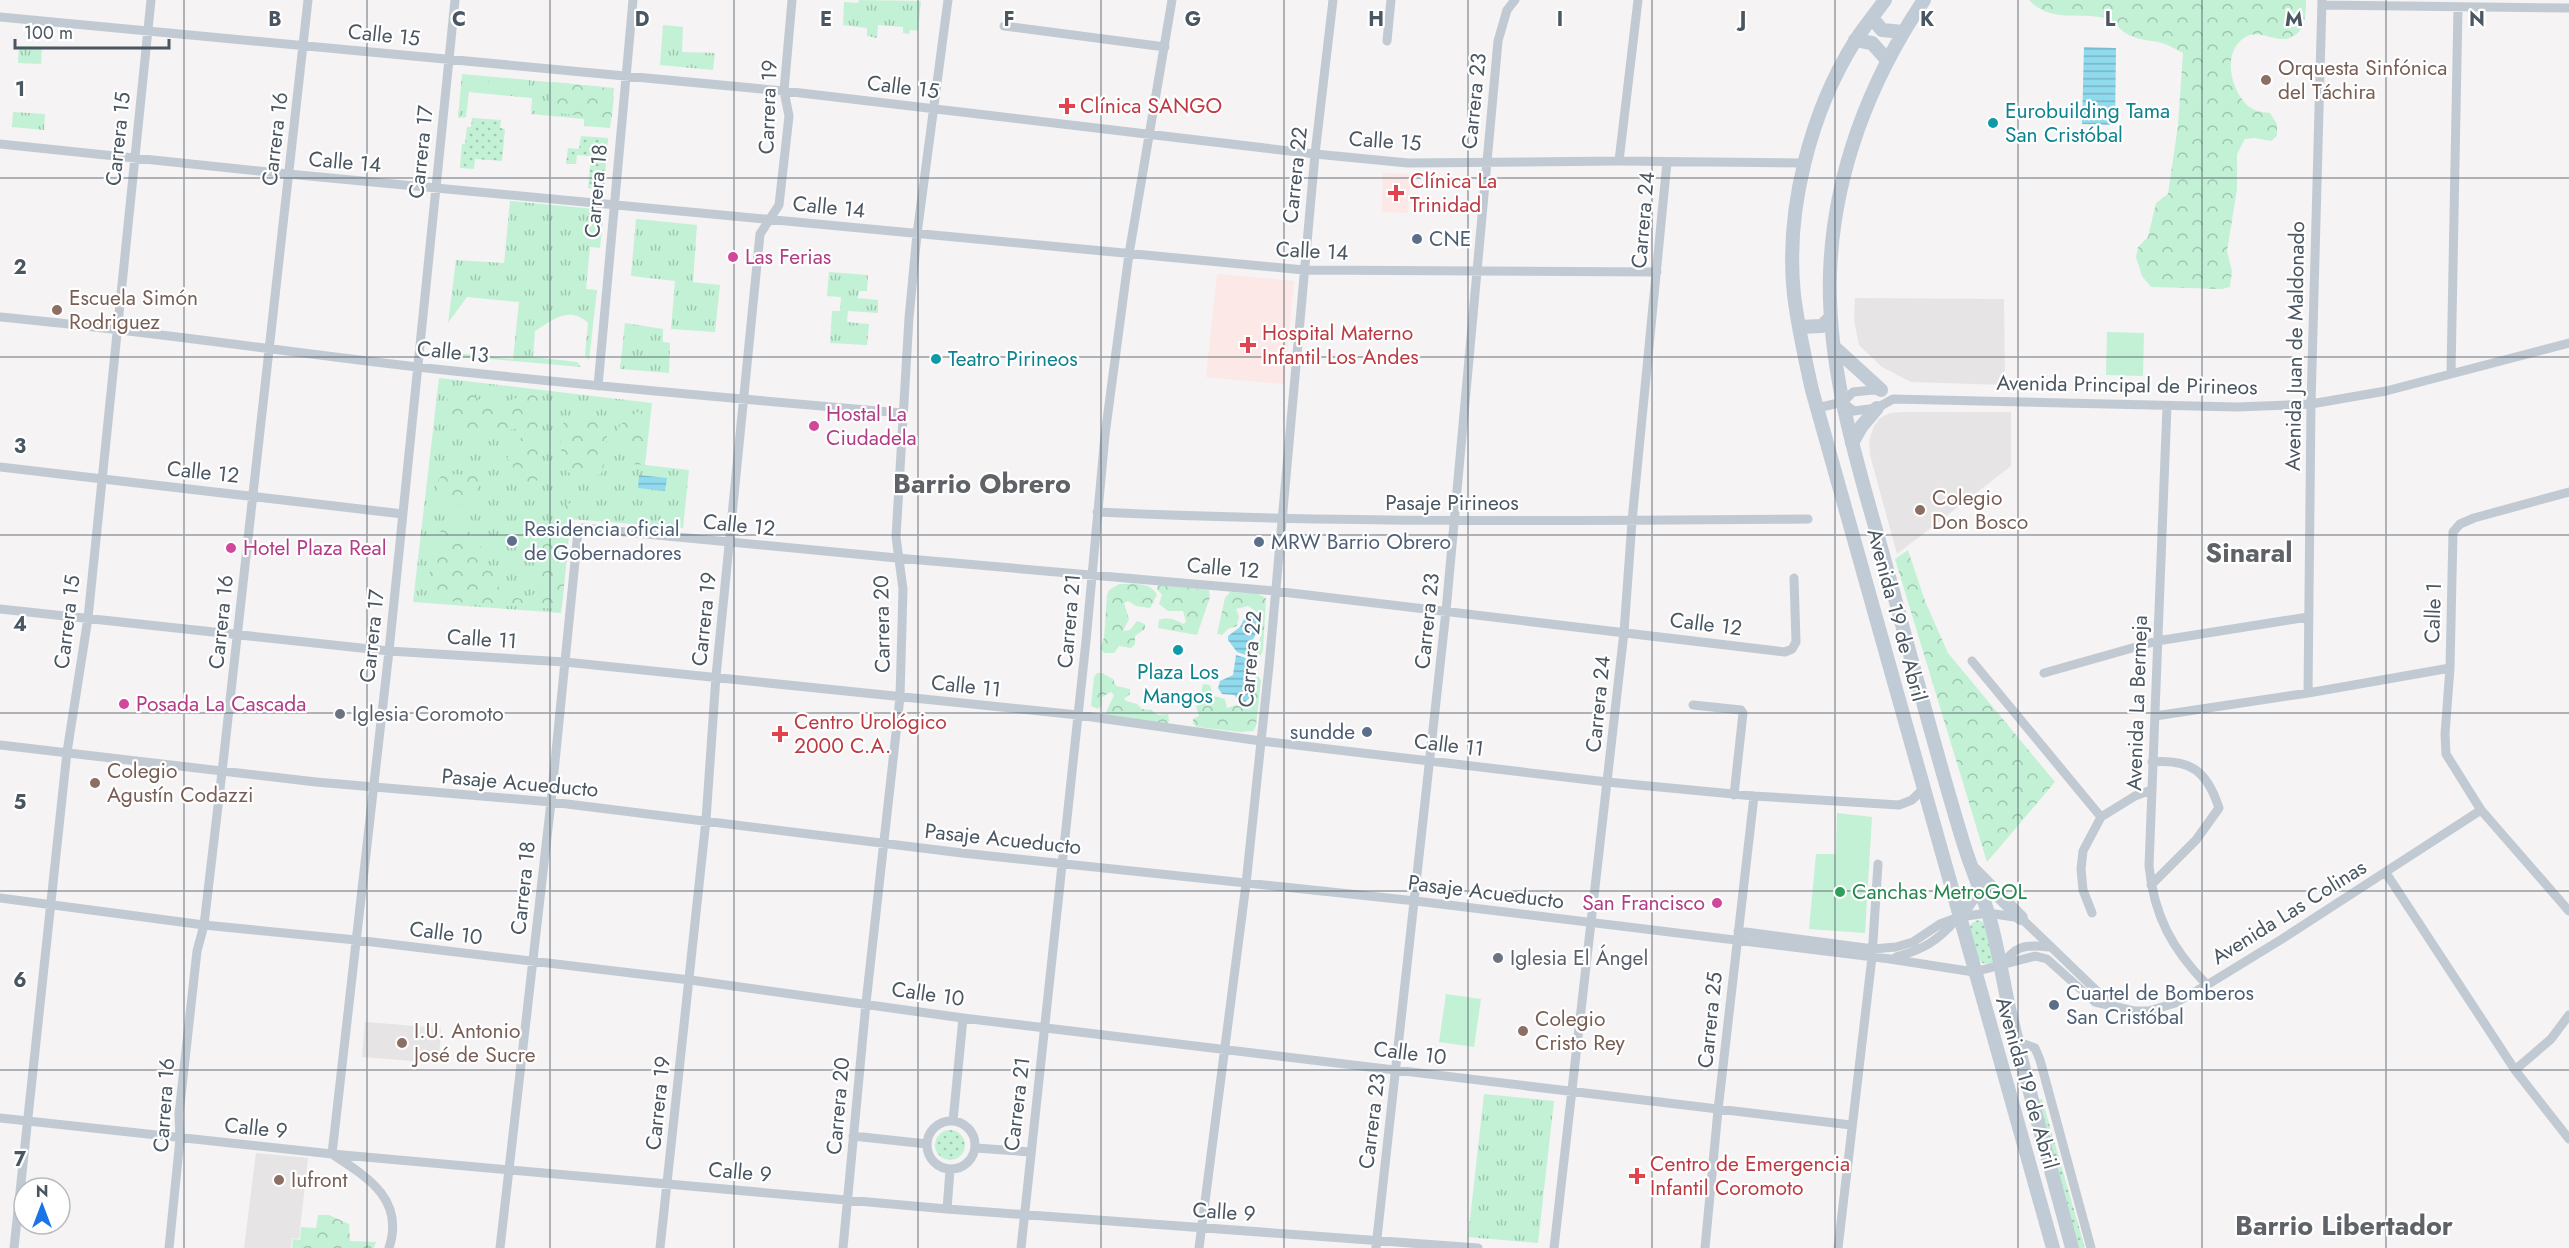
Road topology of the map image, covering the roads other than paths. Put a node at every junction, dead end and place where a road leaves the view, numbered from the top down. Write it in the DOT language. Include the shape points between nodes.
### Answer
graph roads {
  1 [pos="151,0"];
  2 [pos="308,0"];
  3 [pos="455,0"];
  4 [pos="633,0"];
  5 [pos="792,0"];
  6 [pos="948,0"];
  7 [pos="1172,0"];
  8 [pos="1333,0"];
  9 [pos="1391,0"];
  10 [pos="1515,0"];
  11 [pos="1638,0"];
  12 [pos="1885,0"];
  13 [pos="1924,0"];
  14 [pos="2322,2"];
  15 [pos="2458,7"];
  16 [pos="2569,8"];
  17 [pos="0,17"];
  18 [pos="1872,18"];
  19 [pos="1004,26"];
  20 [pos="148,31"];
  21 [pos="1903,32"];
  22 [pos="1855,40"];
  23 [pos="1387,42"];
  24 [pos="304,46"];
  25 [pos="1165,47"];
  26 [pos="449,60"];
  27 [pos="1888,61"];
  28 [pos="625,76"];
  29 [pos="784,91"];
  30 [pos="933,108"];
  31 [pos="1151,135"];
  32 [pos="0,144"];
  33 [pos="1315,154"];
  34 [pos="134,159"];
  35 [pos="1619,161"];
  36 [pos="1486,162"];
  37 [pos="1667,162"];
  38 [pos="1804,163"];
  39 [pos="288,174"];
  40 [pos="435,188"];
  41 [pos="613,204"];
  42 [pos="771,220"];
  43 [pos="917,234"];
  44 [pos="1129,254"];
  45 [pos="1304,270"];
  46 [pos="1476,272"];
  47 [pos="1657,272"];
  48 [pos="1831,316"];
  49 [pos="0,317"];
  50 [pos="1798,327"];
  51 [pos="118,328"];
  52 [pos="2569,343"];
  53 [pos="1834,348"];
  54 [pos="269,350"];
  55 [pos="418,367"];
  56 [pos="2451,373"];
  57 [pos="598,386"];
  58 [pos="1881,390"];
  59 [pos="744,399"];
  60 [pos="1893,399"];
  61 [pos="1843,402"];
  62 [pos="2311,404"];
  63 [pos="2167,406"];
  64 [pos="1817,408"];
  65 [pos="1877,408"];
  66 [pos="902,413"];
  67 [pos="1852,443"];
  68 [pos="0,467"];
  69 [pos="101,479"];
  70 [pos="2569,492"];
  71 [pos="252,496"];
  72 [pos="1096,512"];
  73 [pos="403,514"];
  74 [pos="1808,519"];
  75 [pos="1280,520"];
  76 [pos="1455,520"];
  77 [pos="1632,520"];
  78 [pos="578,531"];
  79 [pos="730,543"];
  80 [pos="897,558"];
  81 [pos="1092,574"];
  82 [pos="1794,579"];
  83 [pos="1274,591"];
  84 [pos="0,609"];
  85 [pos="1446,611"];
  86 [pos="2308,617"];
  87 [pos="88,618"];
  88 [pos="1624,632"];
  89 [pos="238,634"];
  90 [pos="2157,641"];
  91 [pos="389,651"];
  92 [pos="1972,661"];
  93 [pos="565,662"];
  94 [pos="2450,668"];
  95 [pos="2044,673"];
  96 [pos="716,676"];
  97 [pos="2308,693"];
  98 [pos="900,697"];
  99 [pos="1693,705"];
  100 [pos="1078,715"];
  101 [pos="2155,716"];
  102 [pos="1261,741"];
  103 [pos="0,745"];
  104 [pos="67,752"];
  105 [pos="1431,761"];
  106 [pos="2152,762"];
  107 [pos="222,772"];
  108 [pos="1607,782"];
  109 [pos="373,788"];
  110 [pos="1923,789"];
  111 [pos="2151,790"];
  112 [pos="1734,795"];
  113 [pos="1754,796"];
  114 [pos="551,802"];
  115 [pos="2481,810"];
  116 [pos="2101,817"];
  117 [pos="706,820"];
  118 [pos="885,843"];
  119 [pos="1062,863"];
  120 [pos="1878,864"];
  121 [pos="1972,868"];
  122 [pos="2386,873"];
  123 [pos="1246,884"];
  124 [pos="2151,885"];
  125 [pos="1979,888"];
  126 [pos="0,898"];
  127 [pos="1416,901"];
  128 [pos="51,905"];
  129 [pos="2569,911"];
  130 [pos="1988,913"];
  131 [pos="2092,913"];
  132 [pos="1959,917"];
  133 [pos="2021,918"];
  134 [pos="1591,923"];
  135 [pos="204,925"];
  136 [pos="1738,936"];
  137 [pos="356,940"];
  138 [pos="2049,946"];
  139 [pos="1873,953"];
  140 [pos="1890,959"];
  141 [pos="533,961"];
  142 [pos="2001,966"];
  143 [pos="1974,972"];
  144 [pos="690,980"];
  145 [pos="2207,985"];
  146 [pos="866,1003"];
  147 [pos="2106,1003"];
  148 [pos="2569,1015"];
  149 [pos="963,1018"];
  150 [pos="1045,1026"];
  151 [pos="2016,1041"];
  152 [pos="1226,1048"];
  153 [pos="1396,1070"];
  154 [pos="2515,1070"];
  155 [pos="1571,1092"];
  156 [pos="1718,1110"];
  157 [pos="0,1118"];
  158 [pos="953,1121"];
  159 [pos="28,1122"];
  160 [pos="1851,1125"];
  161 [pos="853,1136"];
  162 [pos="180,1138"];
  163 [pos="2569,1138"];
  164 [pos="927,1144"];
  165 [pos="976,1149"];
  166 [pos="1030,1152"];
  167 [pos="332,1154"];
  168 [pos="509,1170"];
  169 [pos="950,1170"];
  170 [pos="668,1183"];
  171 [pos="847,1200"];
  172 [pos="947,1209"];
  173 [pos="1023,1215"];
  174 [pos="1201,1229"];
  175 [pos="1376,1245"];
  176 [pos="14,1248"];
  177 [pos="169,1248"];
  178 [pos="389,1248"];
  179 [pos="500,1248"];
  180 [pos="660,1248"];
  181 [pos="843,1248"];
  182 [pos="1021,1248"];
  183 [pos="1199,1248"];
  184 [pos="1478,1248"];
  185 [pos="1554,1248"];
  186 [pos="1705,1248"];
  187 [pos="1838,1248"];
  188 [pos="2053,1248"];
  189 [pos="2072,1248"];
  190 [pos="2091,1248"];
  1 -- 20 [label="street, Carrera 15"];
  2 -- 24 [label="street, Carrera 16"];
  3 -- 26 [label="street, Carrera 17"];
  4 -- 28 [label="street, Carrera 18"];
  5 -- 29 [label="street, Carrera 19"];
  6 -- 30 [label="street, Carrera 20"];
  7 -- 25 [label="street, Carrera 21"];
  8 -- 33 [label="street, Carrera 22"];
  9 -- 23 [label="street"];
  10 -- 36 [label="street, Carrera 23" via="1507,10 1500,33"];
  11 -- 35 [label="street"];
  12 -- 18 [label="main road, Avenida 19 de Abril"];
  13 -- 21 [label="main road, Avenida 19 de Abril"];
  14 -- 15 [label="street"];
  14 -- 62 [label="street, Avenida Juan de Maldonado"];
  15 -- 16 [label="street"];
  15 -- 56 [label="street"];
  17 -- 20 [label="street, Calle 15"];
  18 -- 21 [label="main road" via="1882,30"];
  18 -- 22 [label="main road, Avenida 19 de Abril"];
  19 -- 25 [label="street"];
  20 -- 24 [label="street, Calle 15"];
  20 -- 34 [label="street, Carrera 15"];
  21 -- 27 [label="main road, Avenida 19 de Abril"];
  22 -- 27 [label="main road" via="1872,42"];
  22 -- 38 [label="main road, Avenida 19 de Abril" via="1817,120"];
  24 -- 26 [label="street, Calle 15"];
  24 -- 39 [label="street, Carrera 16"];
  25 -- 31 [label="street, Carrera 21"];
  26 -- 28 [label="street, Calle 15"];
  26 -- 40 [label="street, Carrera 17"];
  27 -- 48 [label="main road, Avenida 19 de Abril" via="1855,133 1841,185 1830,273"];
  28 -- 29 [label="street, Calle 15"];
  28 -- 41 [label="street, Carrera 18"];
  29 -- 30 [label="street, Calle 15"];
  29 -- 42 [label="street, Carrera 19" via="789,116 779,205"];
  30 -- 31 [label="street, Calle 15"];
  30 -- 43 [label="street, Carrera 20"];
  31 -- 33 [label="street, Calle 15"];
  31 -- 44 [label="street, Carrera 21"];
  32 -- 34 [label="street, Calle 14"];
  33 -- 36 [label="street, Calle 15" via="1408,163"];
  33 -- 45 [label="street, Carrera 22"];
  34 -- 39 [label="street, Calle 14"];
  34 -- 51 [label="street, Carrera 15"];
  35 -- 36 [label="street, Calle 15"];
  35 -- 37 [label="street, Calle 15"];
  36 -- 46 [label="street, Carrera 23"];
  37 -- 38 [label="street, Calle 15"];
  37 -- 47 [label="street, Carrera 24"];
  38 -- 50 [label="main road, Avenida 19 de Abril" via="1794,245"];
  39 -- 40 [label="street, Calle 14"];
  39 -- 54 [label="street, Carrera 16"];
  40 -- 41 [label="street, Calle 14"];
  40 -- 55 [label="street, Carrera 17"];
  41 -- 42 [label="street, Calle 14"];
  41 -- 57 [label="street, Carrera 18"];
  42 -- 43 [label="street, Calle 14"];
  42 -- 59 [label="street, Carrera 19" via="760,234"];
  43 -- 44 [label="street, Calle 14"];
  43 -- 66 [label="street, Carrera 20"];
  44 -- 45 [label="street, Calle 14"];
  44 -- 72 [label="street, Carrera 21"];
  45 -- 46 [label="street, Calle 14"];
  45 -- 75 [label="street, Carrera 22"];
  46 -- 47 [label="street, Calle 14"];
  46 -- 76 [label="street, Carrera 23"];
  47 -- 77 [label="street, Carrera 24"];
  48 -- 50 [label="main road" via="1822,326"];
  48 -- 53 [label="main road, Avenida 19 de Abril"];
  49 -- 51 [label="street, Calle 13"];
  50 -- 64 [label="main road, Avenida 19 de Abril"];
  51 -- 54 [label="street, Calle 13"];
  51 -- 69 [label="street, Carrera 15"];
  52 -- 56 [label="street, Avenida Principal de Pirineos"];
  53 -- 58 [label="main road"];
  53 -- 61 [label="main road, Avenida 19 de Abril"];
  54 -- 55 [label="street, Calle 13"];
  54 -- 71 [label="street, Carrera 16"];
  55 -- 57 [label="street, Calle 13"];
  55 -- 73 [label="street, Carrera 17"];
  56 -- 62 [label="street, Avenida Principal de Pirineos" via="2386,391"];
  57 -- 59 [label="street, Calle 13"];
  58 -- 60 [label="street"];
  58 -- 61 [label="street" via="1853,393"];
  59 -- 66 [label="street, Calle 13"];
  59 -- 79 [label="street, Carrera 19"];
  60 -- 63 [label="street, Avenida Principal de Pirineos"];
  60 -- 65 [label="street"];
  61 -- 64 [label="street"];
  61 -- 65 [label="street" via="1854,411"];
  61 -- 67 [label="main road, Avenida 19 de Abril"];
  62 -- 63 [label="street, Avenida Principal de Pirineos"];
  62 -- 86 [label="street, Avenida Juan de Maldonado"];
  63 -- 90 [label="street, Avenida La Bermeja"];
  64 -- 110 [label="main road, Avenida 19 de Abril"];
  65 -- 67 [label="main road"];
  66 -- 80 [label="street, Carrera 20"];
  67 -- 121 [label="main road, Avenida 19 de Abril"];
  68 -- 69 [label="street, Calle 12"];
  69 -- 71 [label="street, Calle 12"];
  69 -- 87 [label="street, Carrera 15"];
  70 -- 94 [label="street, Calle 1" via="2474,518 2453,532"];
  71 -- 73 [label="street, Calle 12"];
  71 -- 89 [label="street, Carrera 16"];
  72 -- 75 [label="street, Pasaje Pirineos"];
  72 -- 81 [label="street, Carrera 21"];
  73 -- 91 [label="street, Carrera 17"];
  74 -- 77 [label="street, Pasaje Pirineos"];
  75 -- 76 [label="street, Pasaje Pirineos"];
  75 -- 83 [label="street, Carrera 22"];
  76 -- 77 [label="street, Pasaje Pirineos"];
  76 -- 85 [label="street, Carrera 23"];
  77 -- 88 [label="street, Carrera 24"];
  78 -- 79 [label="street, Calle 12" via="596,528"];
  78 -- 93 [label="street, Carrera 18"];
  79 -- 80 [label="street, Calle 12"];
  79 -- 96 [label="street, Carrera 19"];
  80 -- 81 [label="street, Calle 12"];
  80 -- 98 [label="street, Carrera 20" via="903,589"];
  81 -- 83 [label="street, Calle 12"];
  81 -- 100 [label="street, Carrera 21"];
  82 -- 88 [label="street, Calle 12" via="1796,642 1785,652"];
  83 -- 85 [label="street, Calle 12"];
  83 -- 102 [label="street, Carrera 22"];
  84 -- 87 [label="street, Calle 11"];
  85 -- 88 [label="street, Calle 12"];
  85 -- 105 [label="street, Carrera 23"];
  86 -- 90 [label="street"];
  86 -- 97 [label="street, Avenida Juan de Maldonado"];
  87 -- 89 [label="street, Calle 11"];
  87 -- 104 [label="street, Carrera 15"];
  88 -- 108 [label="street, Carrera 24"];
  89 -- 91 [label="street, Calle 11"];
  89 -- 107 [label="street, Carrera 16"];
  90 -- 95 [label="street"];
  90 -- 101 [label="street, Avenida La Bermeja"];
  91 -- 93 [label="street, Calle 11"];
  91 -- 109 [label="street, Carrera 17"];
  92 -- 116 [label="street"];
  93 -- 96 [label="street, Calle 11"];
  93 -- 114 [label="street, Carrera 18"];
  94 -- 97 [label="street"];
  94 -- 115 [label="street, Calle 1" via="2446,754"];
  96 -- 98 [label="street, Calle 11"];
  96 -- 117 [label="street, Carrera 19"];
  97 -- 101 [label="street"];
  98 -- 100 [label="street, Calle 11"];
  98 -- 118 [label="street, Carrera 20"];
  99 -- 112 [label="street" via="1743,713"];
  100 -- 102 [label="street, Calle 11"];
  100 -- 119 [label="street, Carrera 21"];
  101 -- 106 [label="street, Avenida La Bermeja"];
  102 -- 105 [label="street, Calle 11"];
  102 -- 123 [label="street, Carrera 22"];
  103 -- 104 [label="street, Pasaje Acueducto"];
  104 -- 107 [label="street, Pasaje Acueducto"];
  104 -- 128 [label="street, Carrera 15"];
  105 -- 108 [label="street, Calle 11"];
  105 -- 127 [label="street, Carrera 23"];
  106 -- 111 [label="street, Avenida La Bermeja"];
  106 -- 124 [label="street" via="2188,763 2204,778 2219,808 2196,840"];
  107 -- 109 [label="street, Pasaje Acueducto"];
  107 -- 135 [label="street, Carrera 16"];
  108 -- 112 [label="street, Calle 11"];
  108 -- 134 [label="street, Carrera 24"];
  109 -- 114 [label="street, Pasaje Acueducto"];
  109 -- 137 [label="street, Carrera 17"];
  110 -- 113 [label="street, Calle 11" via="1912,800 1899,805"];
  110 -- 132 [label="main road, Avenida 19 de Abril"];
  111 -- 116 [label="street"];
  111 -- 124 [label="street, Avenida La Bermeja"];
  112 -- 113 [label="street, Calle 11"];
  113 -- 136 [label="street, Carrera 25"];
  114 -- 117 [label="street, Pasaje Acueducto"];
  114 -- 141 [label="street, Carrera 18"];
  115 -- 122 [label="street, Avenida Las Colinas"];
  115 -- 129 [label="street, Calle 1"];
  116 -- 131 [label="street" via="2083,851 2081,869 2083,890"];
  117 -- 118 [label="street, Pasaje Acueducto"];
  117 -- 144 [label="street, Carrera 19"];
  118 -- 119 [label="street, Pasaje Acueducto"];
  118 -- 146 [label="street, Carrera 20"];
  119 -- 123 [label="street, Pasaje Acueducto"];
  119 -- 150 [label="street, Carrera 21"];
  120 -- 139 [label="street"];
  121 -- 125 [label="main road, Avenida 19 de Abril"];
  121 -- 133 [label="main road"];
  122 -- 145 [label="street, Avenida Las Colinas"];
  122 -- 154 [label="street"];
  123 -- 127 [label="street, Pasaje Acueducto"];
  123 -- 152 [label="street, Carrera 22"];
  124 -- 145 [label="street, Avenida La Bermeja" via="2160,919 2177,949"];
  125 -- 130 [label="main road, Avenida 19 de Abril"];
  125 -- 132 [label="main road"];
  126 -- 128 [label="street, Calle 10"];
  127 -- 134 [label="street, Pasaje Acueducto"];
  127 -- 153 [label="street, Carrera 23"];
  128 -- 135 [label="street, Calle 10"];
  128 -- 159 [label="street, Carrera 15"];
  130 -- 132 [label="street"];
  130 -- 133 [label="street"];
  130 -- 142 [label="main road, Avenida 19 de Abril"];
  132 -- 139 [label="street" via="1913,942"];
  132 -- 140 [label="street" via="1923,949"];
  132 -- 143 [label="main road, Avenida 19 de Abril"];
  133 -- 138 [label="street"];
  134 -- 136 [label="street, Pasaje Acueducto"];
  134 -- 155 [label="street, Carrera 24"];
  135 -- 137 [label="street, Calle 10"];
  135 -- 162 [label="street, Carrera 16" via="194,975 179,1114"];
  136 -- 139 [label="street, Pasaje Acueducto"];
  136 -- 156 [label="street, Carrera 25"];
  137 -- 141 [label="street, Calle 10"];
  137 -- 167 [label="street, Carrera 17"];
  138 -- 142 [label="street" via="2032,945 2012,951"];
  138 -- 147 [label="street"];
  139 -- 140 [label="street, Pasaje Acueducto"];
  139 -- 160 [label="street"];
  140 -- 143 [label="street, Pasaje Acueducto"];
  141 -- 144 [label="street, Calle 10"];
  141 -- 168 [label="street, Carrera 18"];
  142 -- 143 [label="street, Pasaje Acueducto"];
  142 -- 147 [label="street, Avenida Las Colinas" via="2035,956 2047,959 2095,1002"];
  142 -- 151 [label="main road, Avenida 19 de Abril"];
  143 -- 188 [label="main road, Avenida 19 de Abril"];
  144 -- 146 [label="street, Calle 10"];
  144 -- 170 [label="street, Carrera 19"];
  145 -- 147 [label="street, Avenida Las Colinas" via="2175,1003 2149,1011"];
  146 -- 149 [label="street, Calle 10"];
  146 -- 161 [label="street, Carrera 20"];
  148 -- 154 [label="street" via="2551,1039"];
  149 -- 150 [label="street, Calle 10"];
  149 -- 158 [label="street"];
  150 -- 152 [label="street, Calle 10"];
  150 -- 166 [label="street, Carrera 21"];
  151 -- 189 [label="main road, Avenida 19 de Abril"];
  151 -- 190 [label="street" via="2035,1048 2040,1060"];
  152 -- 153 [label="street, Calle 10"];
  152 -- 174 [label="street, Carrera 22"];
  153 -- 155 [label="street, Calle 10"];
  153 -- 175 [label="street, Carrera 23"];
  154 -- 163 [label="street"];
  155 -- 156 [label="street, Calle 10"];
  155 -- 185 [label="street, Carrera 24"];
  156 -- 160 [label="street, Calle 10"];
  156 -- 186 [label="street, Carrera 25"];
  157 -- 159 [label="street, Calle 9"];
  158 -- 164 [label="street" via="935,1127"];
  158 -- 165 [label="street" via="973,1133"];
  159 -- 162 [label="street, Calle 9"];
  159 -- 176 [label="street, Carrera 15"];
  160 -- 187 [label="street"];
  161 -- 164 [label="street"];
  161 -- 171 [label="street, Carrera 20"];
  162 -- 167 [label="street, Calle 9"];
  162 -- 177 [label="street, Carrera 16"];
  164 -- 169 [label="street" via="933,1161"];
  165 -- 166 [label="street"];
  165 -- 169 [label="street" via="964,1166"];
  166 -- 173 [label="street, Carrera 21"];
  167 -- 168 [label="street, Calle 9"];
  167 -- 178 [label="street" via="369,1179 387,1202 393,1228"];
  168 -- 170 [label="street, Calle 9"];
  168 -- 179 [label="street, Carrera 18"];
  169 -- 172 [label="street"];
  170 -- 171 [label="street, Calle 9"];
  170 -- 180 [label="street, Carrera 19"];
  171 -- 172 [label="street, Calle 9"];
  171 -- 181 [label="street, Carrera 20"];
  172 -- 173 [label="street, Calle 9"];
  173 -- 174 [label="street, Calle 9"];
  173 -- 182 [label="street, Carrera 21"];
  174 -- 175 [label="street, Calle 9"];
  174 -- 183 [label="street, Carrera 22"];
  175 -- 184 [label="street, Calle 9"];
}
